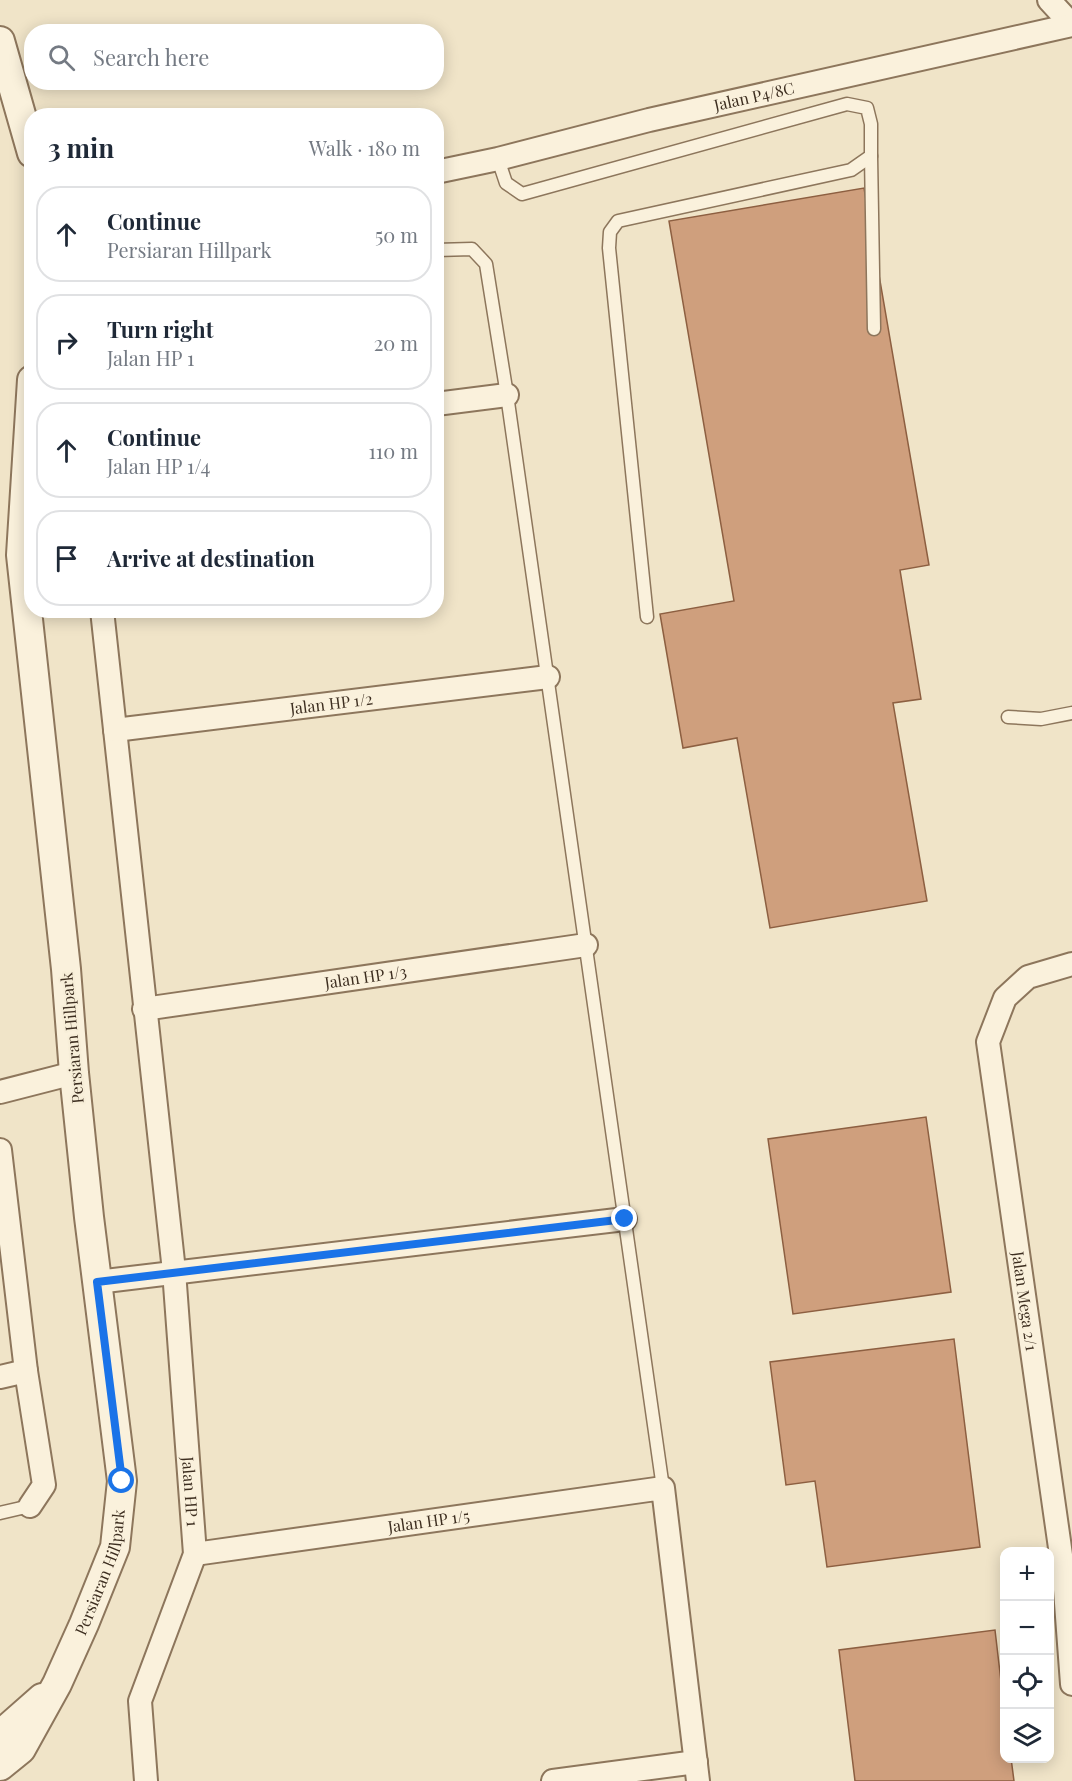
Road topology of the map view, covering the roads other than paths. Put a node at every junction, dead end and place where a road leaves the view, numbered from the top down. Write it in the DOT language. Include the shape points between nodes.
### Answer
graph roads {
  1 [pos="1049,0"];
  2 [pos="1072,25"];
  3 [pos="0,41"];
  4 [pos="24,125"];
  5 [pos="871,156"];
  6 [pos="498,159"];
  7 [pos="444,170"];
  8 [pos="444,250"];
  9 [pos="874,329"];
  10 [pos="507,395"];
  11 [pos="444,403"];
  12 [pos="24,507"];
  13 [pos="24,583"];
  14 [pos="647,617"];
  15 [pos="28,618"];
  16 [pos="103,618"];
  17 [pos="548,677"];
  18 [pos="1072,713"];
  19 [pos="1008,717"];
  20 [pos="115,730"];
  21 [pos="586,945"];
  22 [pos="1072,964"];
  23 [pos="144,1009"];
  24 [pos="74,1073"];
  25 [pos="0,1092"];
  26 [pos="0,1150"];
  27 [pos="625,1219"];
  28 [pos="174,1271"];
  29 [pos="97,1282"];
  30 [pos="26,1371"];
  31 [pos="0,1377"];
  32 [pos="663,1488"];
  33 [pos="30,1506"];
  34 [pos="0,1513"];
  35 [pos="195,1554"];
  36 [pos="1068,1575"];
  37 [pos="57,1684"];
  38 [pos="1072,1684"];
  39 [pos="0,1735"];
  40 [pos="0,1766"];
  41 [pos="697,1772"];
  42 [pos="146,1781"];
  43 [pos="553,1781"];
  1 -- 2 [label="street"];
  2 -- 6 [label="street, Jalan P4/8C" via="660,117"];
  3 -- 4 [label="street"];
  5 -- 6 [label="lane" via="867,108 847,104 522,194 506,183"];
  5 -- 9 [label="lane"];
  5 -- 14 [label="lane" via="851,170 618,221 610,232"];
  6 -- 7 [label="street, Jalan P4/8C"];
  8 -- 10 [label="lane" via="472,249 486,264"];
  10 -- 11 [label="street"];
  10 -- 17 [label="lane"];
  12 -- 13 [label="street, Persiaran Hillpark"];
  15 -- 24 [label="street, Persiaran Hillpark"];
  16 -- 20 [label="street, Jalan HP 1"];
  17 -- 20 [label="street, Jalan HP 1/2"];
  17 -- 21 [label="lane"];
  18 -- 19 [label="lane" via="1041,719"];
  20 -- 23 [label="street, Jalan HP 1"];
  21 -- 23 [label="street, Jalan HP 1/3"];
  21 -- 27 [label="lane"];
  22 -- 36 [label="street, Jalan Mega 2/1" via="1028,977 1005,998 988,1042"];
  23 -- 28 [label="street, Jalan HP 1"];
  24 -- 25 [label="street"];
  24 -- 29 [label="street, Persiaran Hillpark"];
  26 -- 30 [label="street"];
  27 -- 28 [label="street"];
  27 -- 32 [label="lane"];
  28 -- 29 [label="street"];
  28 -- 35 [label="street, Jalan HP 1"];
  29 -- 37 [label="street, Persiaran Hillpark" via="122,1481 115,1547"];
  30 -- 31 [label="street"];
  30 -- 33 [label="street" via="44,1485"];
  32 -- 35 [label="street, Jalan HP 1/5"];
  32 -- 41 [label="street"];
  33 -- 34 [label="lane"];
  35 -- 42 [label="street, Jalan HP 1" via="140,1701"];
  36 -- 38 [label="street, Jalan Mega 2/1"];
  37 -- 39 [label="street, Persiaran Hillpark"];
  37 -- 40 [label="street, Persiaran Hillpark" via="21,1749"];
  41 -- 43 [label="street"];
}
